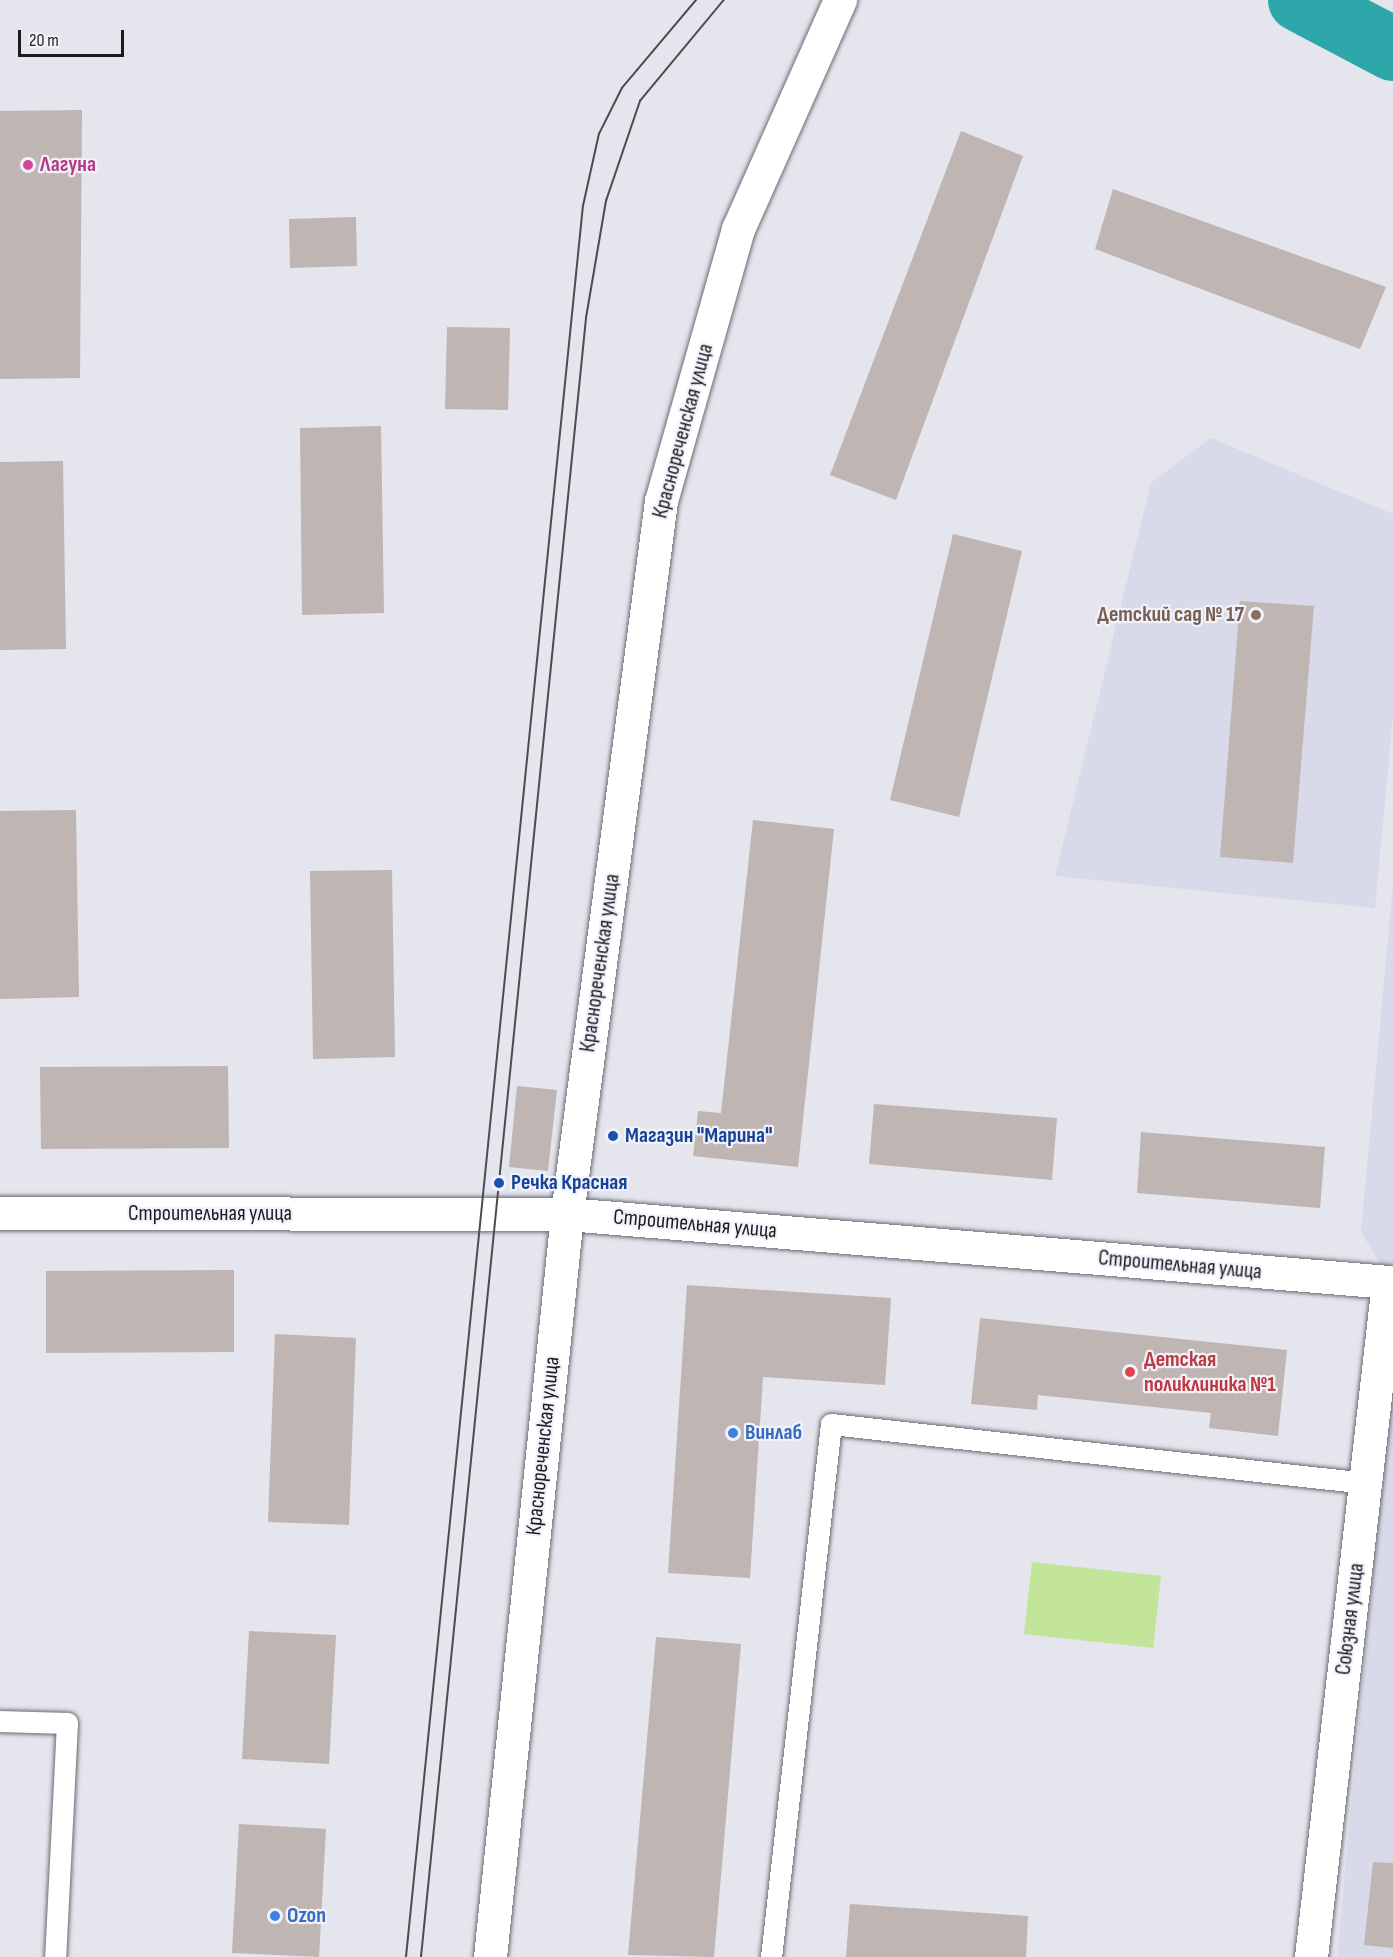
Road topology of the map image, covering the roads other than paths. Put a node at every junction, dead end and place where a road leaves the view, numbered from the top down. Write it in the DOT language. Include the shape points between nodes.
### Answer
graph roads {
  1 [pos="840,0"];
  2 [pos="0,1213"];
  3 [pos="567,1214"];
  4 [pos="1391,1282"];
  5 [pos="1366,1483"];
  6 [pos="0,1721"];
  7 [pos="56,1957"];
  8 [pos="490,1957"];
  9 [pos="771,1957"];
  10 [pos="1311,1957"];
  1 -- 3 [label="street, Краснореченская улица" via="738,229 661,501"];
  2 -- 3 [label="street, Строительная улица"];
  3 -- 4 [label="street, Строительная улица"];
  3 -- 8 [label="street, Краснореченская улица"];
  4 -- 5 [label="street, Союзная улица"];
  5 -- 9 [label="lane" via="831,1424"];
  5 -- 10 [label="street, Союзная улица"];
  6 -- 7 [label="lane" via="67,1723"];
}
